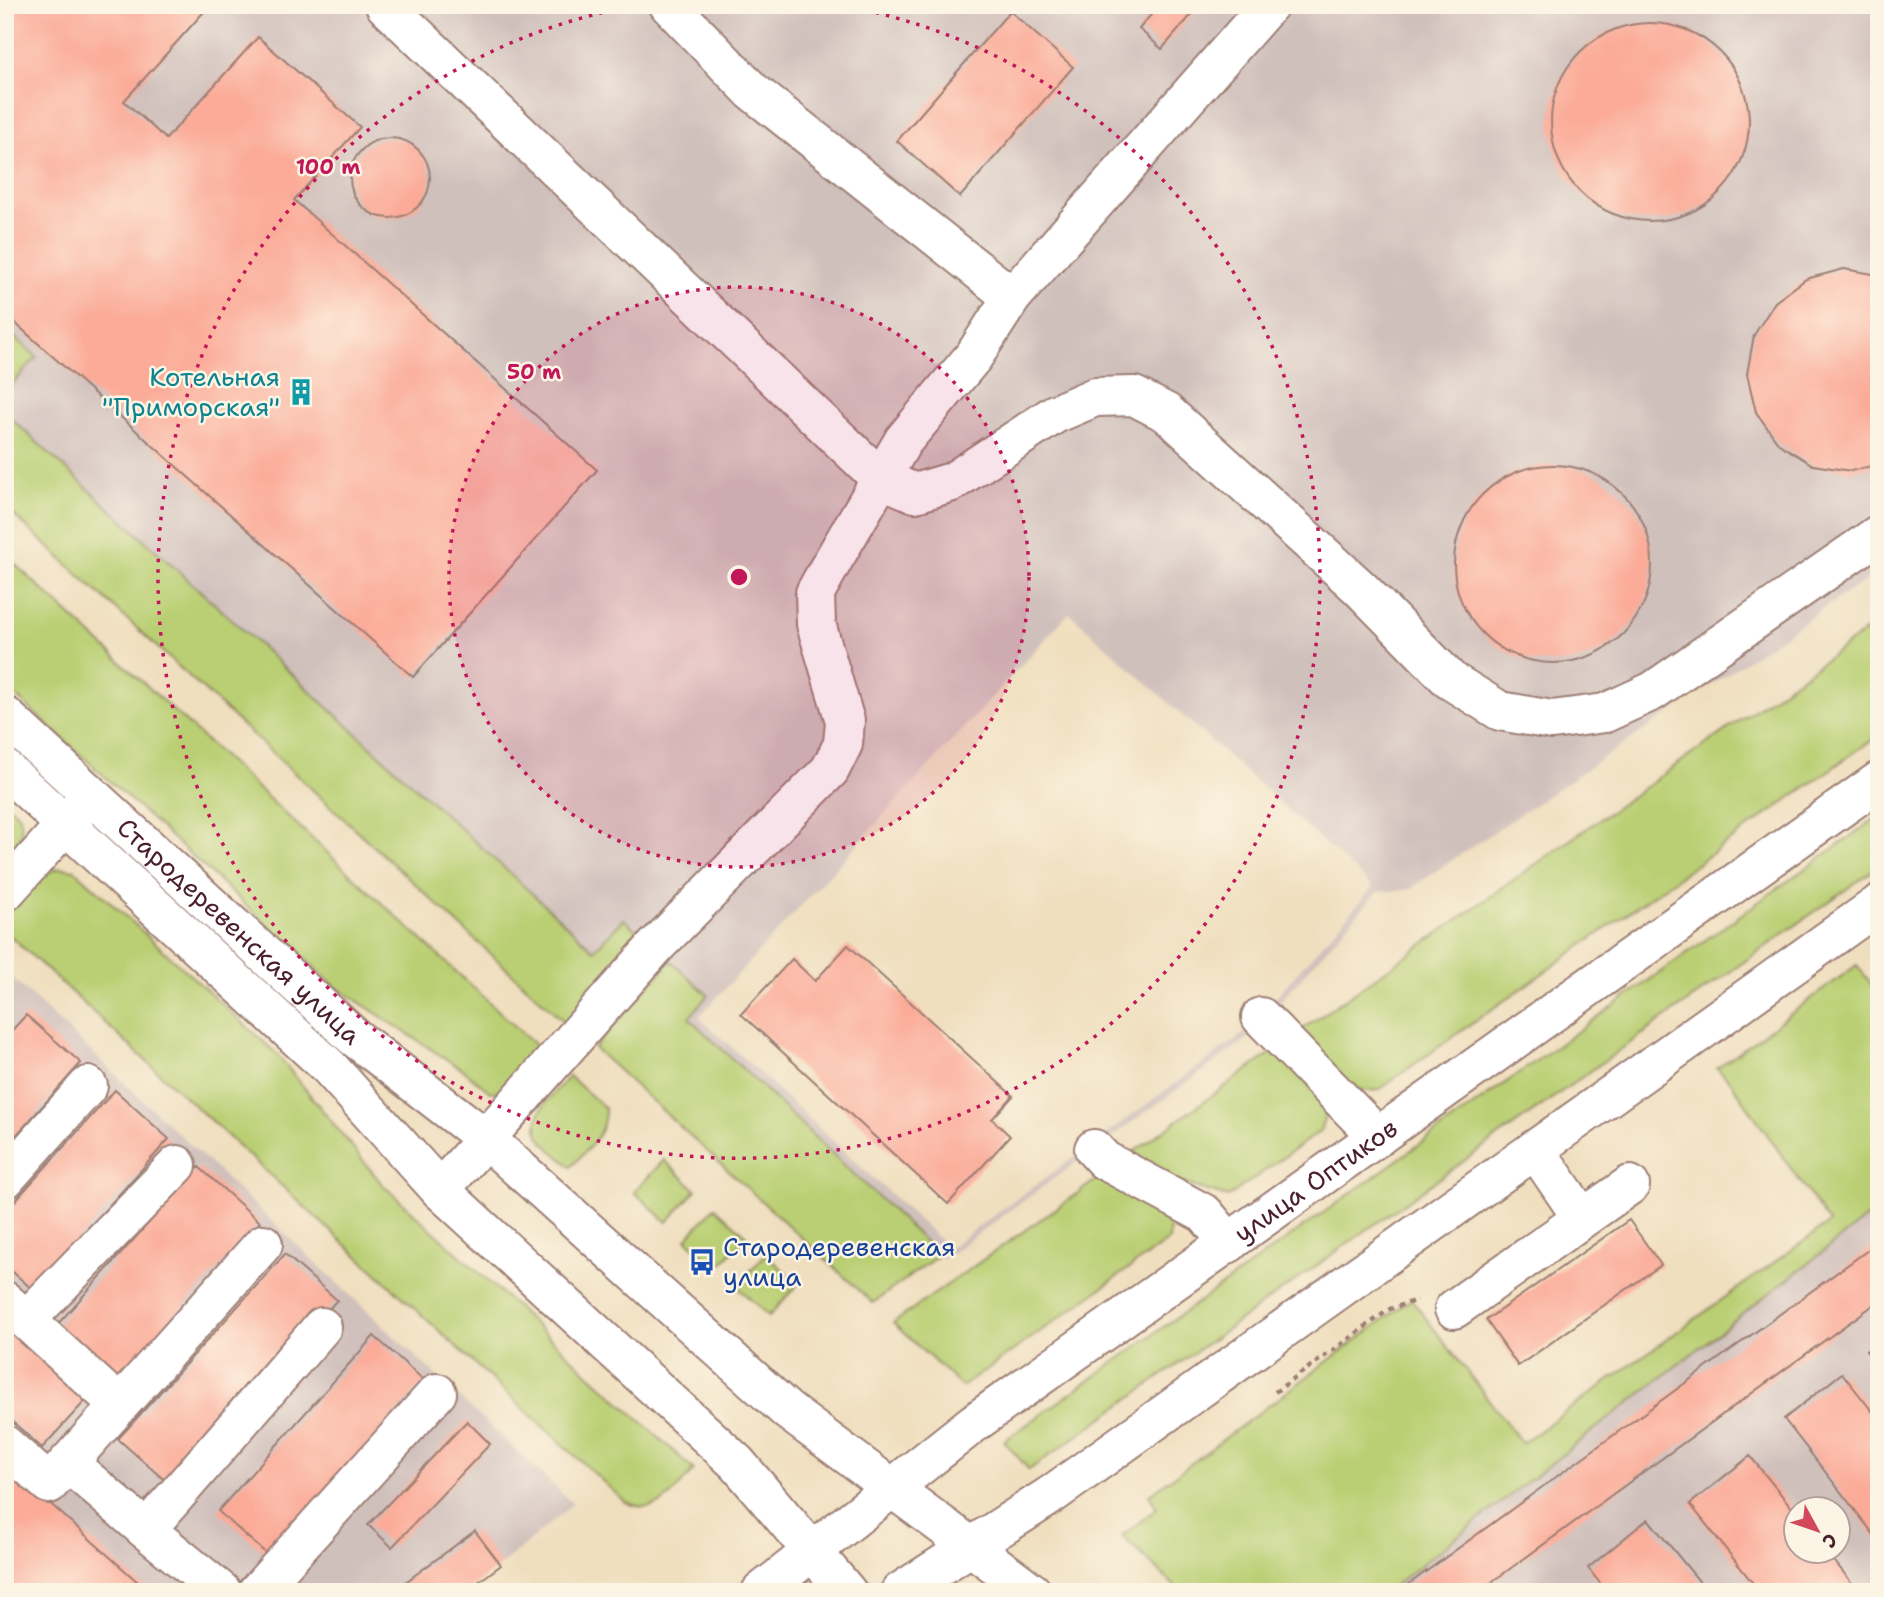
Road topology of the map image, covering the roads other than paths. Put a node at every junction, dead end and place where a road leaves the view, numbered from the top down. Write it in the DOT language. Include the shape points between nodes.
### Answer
graph roads {
  1 [pos="385,5"];
  2 [pos="669,5"];
  3 [pos="1269,5"];
  4 [pos="1012,297"];
  5 [pos="880,478"];
  6 [pos="1879,534"];
  7 [pos="5,716"];
  8 [pos="5,769"];
  9 [pos="1879,781"];
  10 [pos="92,796"];
  11 [pos="66,825"];
  12 [pos="5,892"];
  13 [pos="1877,908"];
  14 [pos="1261,1017"];
  15 [pos="89,1086"];
  16 [pos="1378,1137"];
  17 [pos="485,1138"];
  18 [pos="1094,1149"];
  19 [pos="1535,1149"];
  20 [pos="177,1165"];
  21 [pos="5,1179"];
  22 [pos="1630,1185"];
  23 [pos="440,1190"];
  24 [pos="1582,1219"];
  25 [pos="1229,1243"];
  26 [pos="262,1244"];
  27 [pos="1454,1309"];
  28 [pos="16,1311"];
  29 [pos="322,1327"];
  30 [pos="437,1392"];
  31 [pos="119,1405"];
  32 [pos="5,1445"];
  33 [pos="68,1463"];
  34 [pos="892,1488"];
  35 [pos="146,1530"];
  36 [pos="972,1547"];
  37 [pos="813,1551"];
  38 [pos="222,1592"];
  39 [pos="257,1592"];
  40 [pos="761,1592"];
  41 [pos="846,1592"];
  42 [pos="900,1592"];
  43 [pos="1032,1592"];
  1 -- 5 [label="main road"];
  2 -- 4 [label="main road" via="752,91"];
  3 -- 4 [label="main road"];
  4 -- 5 [label="main road" via="974,356 903,441"];
  5 -- 6 [label="main road" via="915,493 953,482 1055,414 1095,397 1134,396 1167,413 1360,588 1450,680 1500,711 1552,720 1605,713 1653,691"];
  5 -- 17 [label="main road" via="816,593 816,624 845,721 843,744 830,770 655,947"];
  7 -- 10 [label="main road, Стародеревенская улица"];
  8 -- 11 [label="main road, Стародеревенская улица"];
  9 -- 16 [label="main road, улица Оптиков"];
  10 -- 11 [label="main road"];
  10 -- 17 [label="main road, Стародеревенская улица" via="354,1037"];
  11 -- 12 [label="main road"];
  11 -- 23 [label="main road, Стародеревенская улица" via="329,1067"];
  13 -- 19 [label="main road"];
  14 -- 16 [label="main road"];
  15 -- 21 [label="main road"];
  16 -- 25 [label="main road, улица Оптиков"];
  17 -- 23 [label="main road"];
  17 -- 34 [label="main road, Стародеревенская улица" via="788,1411"];
  18 -- 25 [label="main road" via="1104,1160 1205,1214"];
  19 -- 24 [label="main road"];
  19 -- 36 [label="main road"];
  20 -- 28 [label="main road"];
  22 -- 24 [label="main road"];
  23 -- 37 [label="main road, Стародеревенская улица" via="737,1462"];
  24 -- 27 [label="main road"];
  25 -- 34 [label="main road, улица Оптиков" via="974,1423"];
  26 -- 31 [label="main road"];
  28 -- 31 [label="main road"];
  29 -- 35 [label="main road"];
  30 -- 39 [label="main road"];
  31 -- 33 [label="main road"];
  32 -- 33 [label="main road" via="49,1484"];
  33 -- 35 [label="main road"];
  34 -- 36 [label="main road, Стародеревенская улица"];
  34 -- 37 [label="main road, улица Оптиков"];
  35 -- 38 [label="main road"];
  36 -- 42 [label="main road"];
  36 -- 43 [label="main road, Стародеревенская улица"];
  37 -- 40 [label="main road, улица Оптиков"];
  37 -- 41 [label="main road, Стародеревенская улица"];
}
